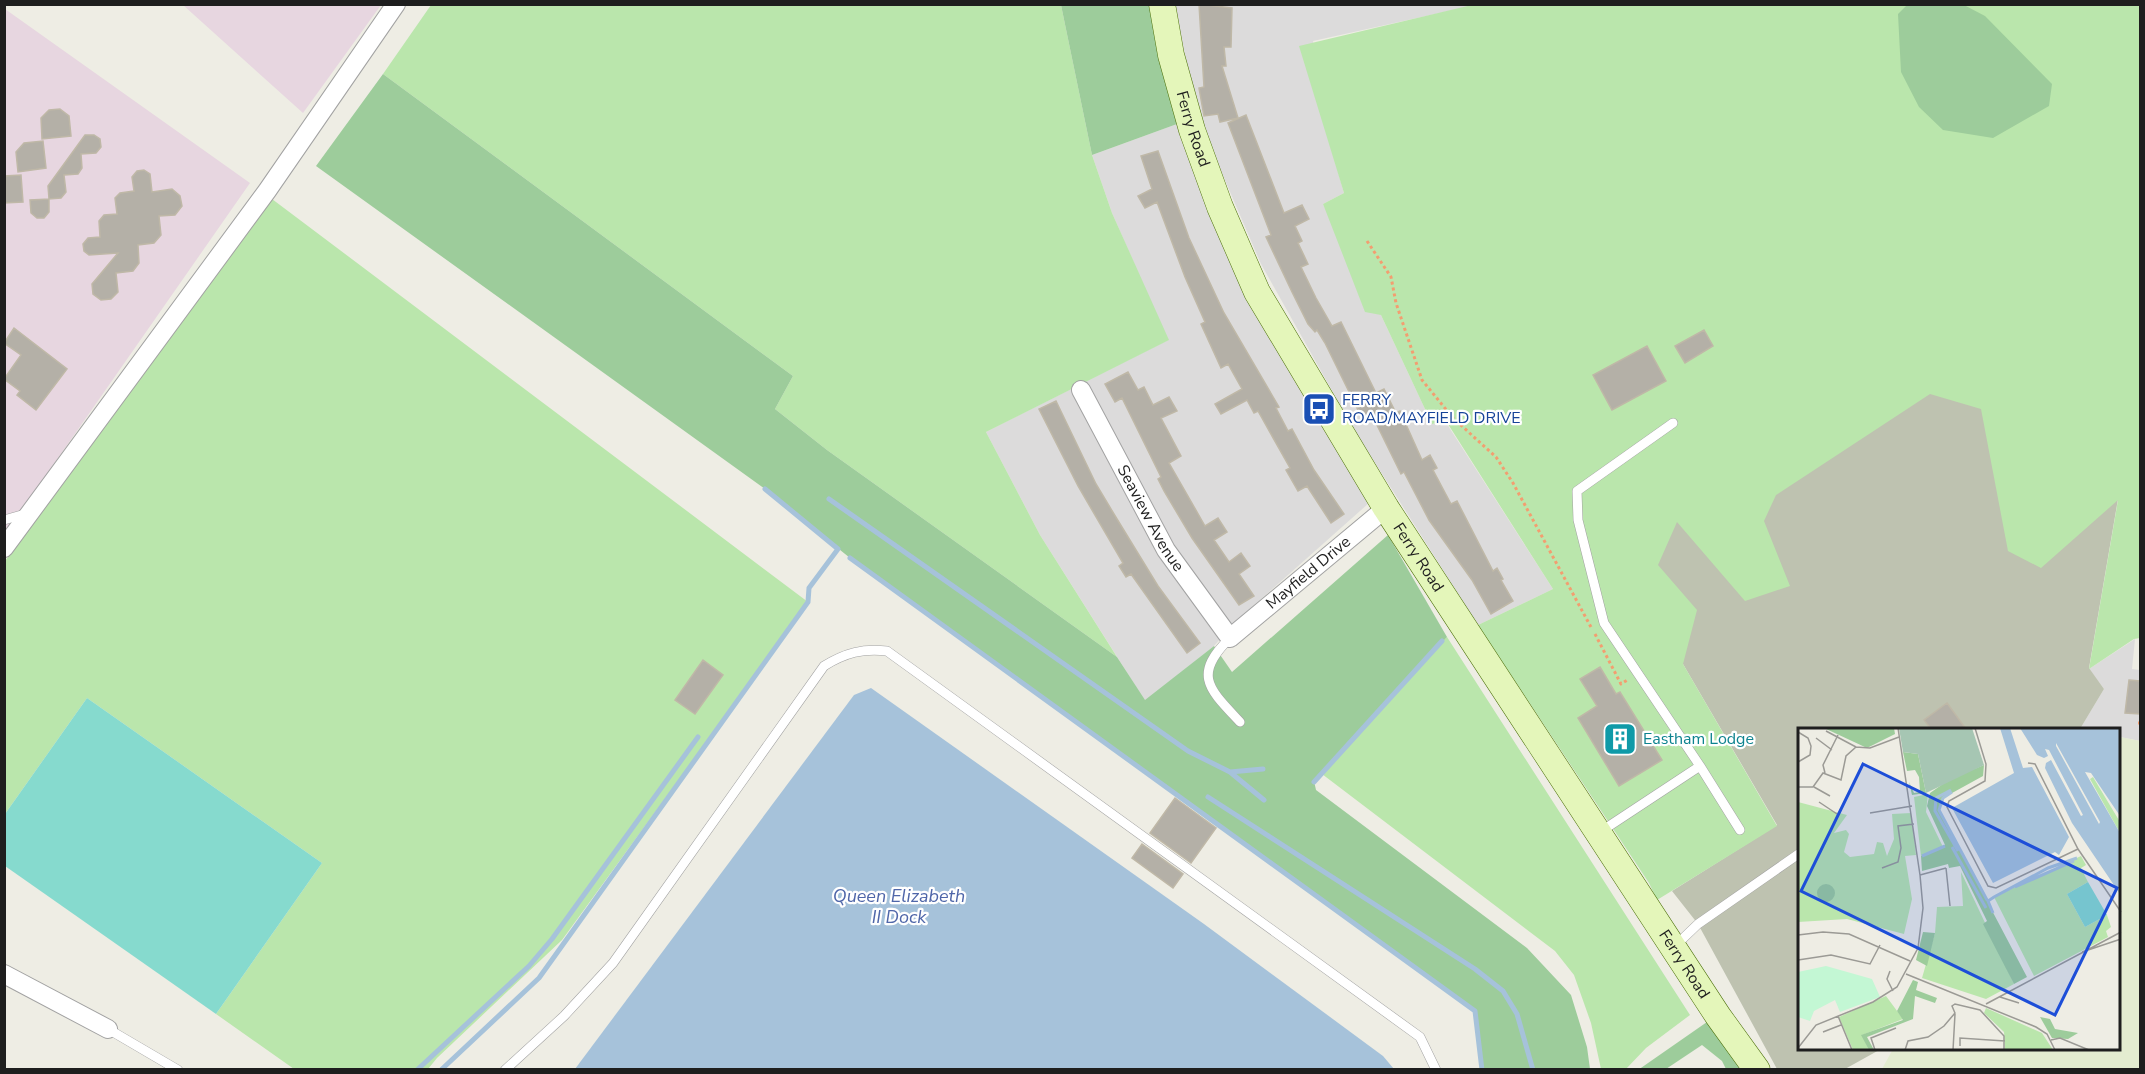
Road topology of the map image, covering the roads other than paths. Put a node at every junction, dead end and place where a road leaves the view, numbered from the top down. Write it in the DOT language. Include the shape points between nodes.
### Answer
graph roads {
  1 [pos="396,4"];
  2 [pos="1162,4"];
  3 [pos="1080,390"];
  4 [pos="1673,423"];
  5 [pos="1386,508"];
  6 [pos="30,512"];
  7 [pos="4,520"];
  8 [pos="4,548"];
  9 [pos="1230,638"];
  10 [pos="1240,722"];
  11 [pos="1700,766"];
  12 [pos="1740,830"];
  13 [pos="1598,834"];
  14 [pos="1798,854"];
  15 [pos="1673,948"];
  16 [pos="4,974"];
  17 [pos="108,1029"];
  18 [pos="178,1070"];
  19 [pos="505,1070"];
  20 [pos="1436,1070"];
  21 [pos="1757,1070"];
  1 -- 6 [label="street" via="267,191"];
  2 -- 5 [label="street, Ferry Road" via="1171,55 1192,130 1257,292"];
  3 -- 9 [label="street, Seaview Avenue" via="1166,550"];
  4 -- 11 [label="lane" via="1577,491 1578,520 1604,623"];
  5 -- 9 [label="street, Mayfield Drive"];
  5 -- 13 [label="street, Ferry Road"];
  6 -- 7 [label="lane"];
  6 -- 8 [label="street"];
  9 -- 10 [label="lane" via="1210,660 1207,675 1218,698"];
  11 -- 12 [label="lane"];
  11 -- 13 [label="lane"];
  13 -- 15 [label="street, Ferry Road"];
  14 -- 15 [label="lane" via="1698,924"];
  15 -- 21 [label="street, Ferry Road"];
  16 -- 17 [label="street"];
  17 -- 18 [label="lane"];
  19 -- 20 [label="lane" via="564,1016 613,963 824,666 845,653 873,649 887,651 1420,1037"];
}
